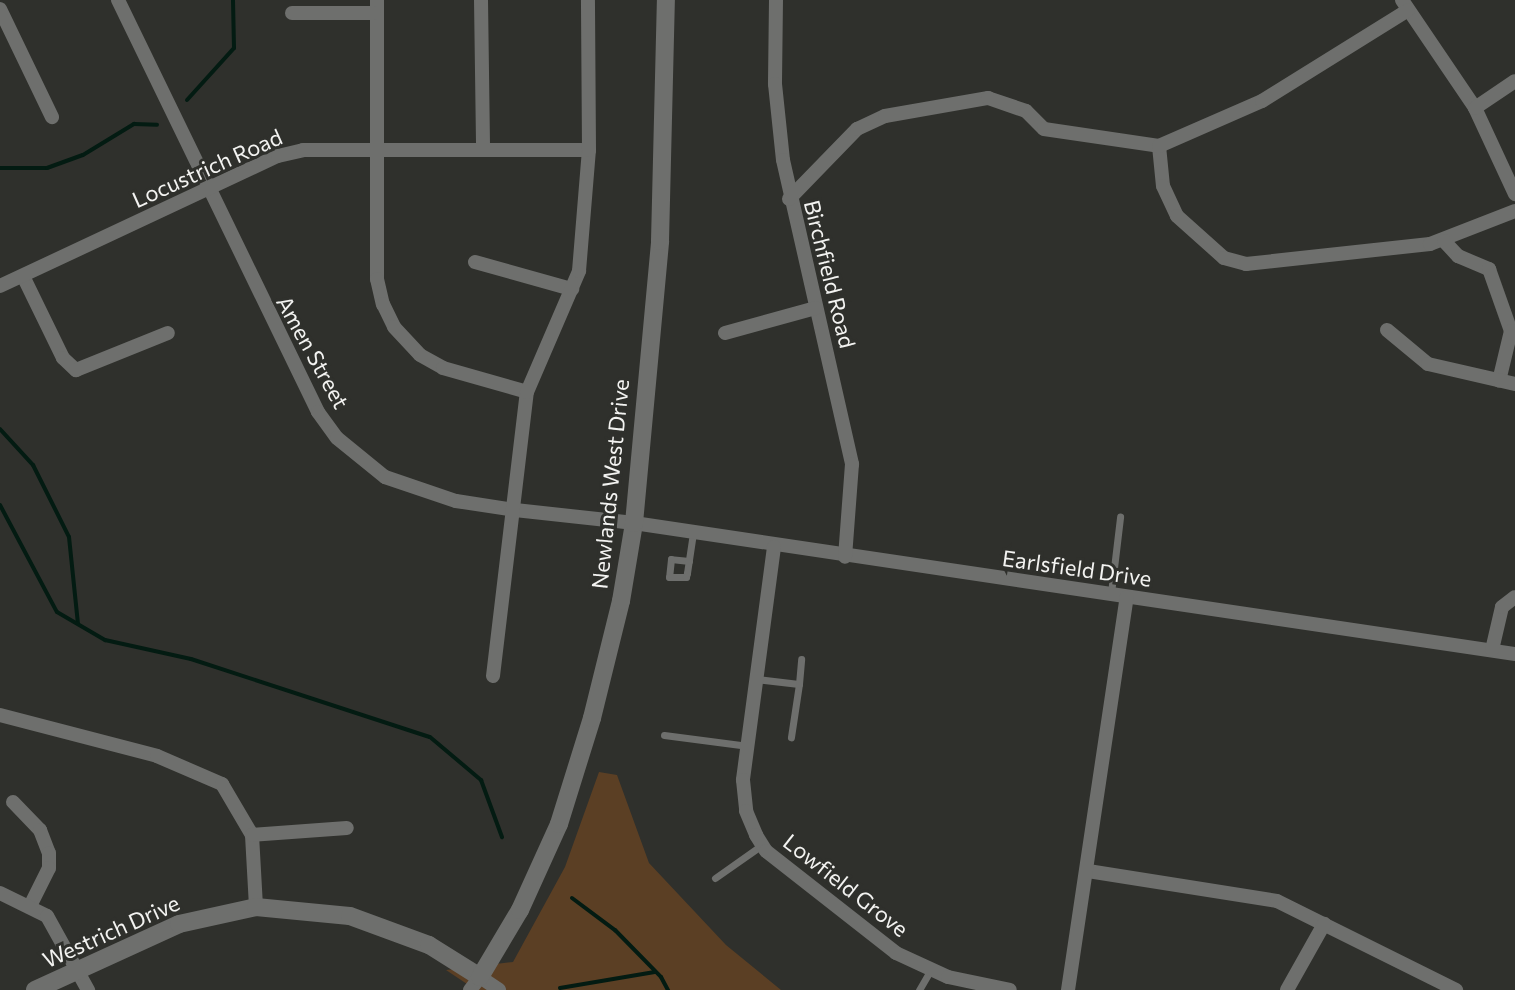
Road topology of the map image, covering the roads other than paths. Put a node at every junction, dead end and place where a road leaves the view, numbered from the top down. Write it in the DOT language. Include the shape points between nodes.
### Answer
graph roads {
  1 [pos="118,0"];
  2 [pos="481,0"];
  3 [pos="588,0"];
  4 [pos="666,0"];
  5 [pos="776,0"];
  6 [pos="1405,5"];
  7 [pos="376,6"];
  8 [pos="0,9"];
  9 [pos="292,13"];
  10 [pos="1515,81"];
  11 [pos="1475,108"];
  12 [pos="52,117"];
  13 [pos="1159,146"];
  14 [pos="377,150"];
  15 [pos="483,150"];
  16 [pos="589,150"];
  17 [pos="209,188"];
  18 [pos="1515,194"];
  19 [pos="789,199"];
  20 [pos="1515,211"];
  21 [pos="1444,241"];
  22 [pos="475,262"];
  23 [pos="24,278"];
  24 [pos="0,286"];
  25 [pos="572,289"];
  26 [pos="816,308"];
  27 [pos="1387,330"];
  28 [pos="168,333"];
  29 [pos="725,333"];
  30 [pos="1499,381"];
  31 [pos="1515,384"];
  32 [pos="527,392"];
  33 [pos="515,510"];
  34 [pos="1120,517"];
  35 [pos="634,523"];
  36 [pos="693,533"];
  37 [pos="774,547"];
  38 [pos="845,557"];
  39 [pos="689,561"];
  40 [pos="1111,595"];
  41 [pos="1127,597"];
  42 [pos="1515,597"];
  43 [pos="1492,650"];
  44 [pos="1515,654"];
  45 [pos="801,659"];
  46 [pos="493,676"];
  47 [pos="756,679"];
  48 [pos="799,684"];
  49 [pos="0,715"];
  50 [pos="664,735"];
  51 [pos="791,737"];
  52 [pos="748,746"];
  53 [pos="13,802"];
  54 [pos="347,828"];
  55 [pos="252,835"];
  56 [pos="762,845"];
  57 [pos="1088,871"];
  58 [pos="715,878"];
  59 [pos="0,893"];
  60 [pos="31,904"];
  61 [pos="256,907"];
  62 [pos="1324,924"];
  63 [pos="79,968"];
  64 [pos="930,971"];
  65 [pos="475,983"];
  66 [pos="953,984"];
  67 [pos="35,990"];
  68 [pos="88,990"];
  69 [pos="499,990"];
  70 [pos="919,990"];
  71 [pos="1010,990"];
  72 [pos="1068,990"];
  73 [pos="1287,990"];
  74 [pos="1456,990"];
  1 -- 17 [label="street, Amen Street"];
  2 -- 15 [label="street"];
  3 -- 16 [label="street"];
  4 -- 35 [label="street, Newlands West Drive" via="660,241"];
  5 -- 19 [label="street, Birchfield Road" via="775,84"];
  6 -- 11 [label="street"];
  6 -- 13 [label="street" via="1262,101"];
  7 -- 9 [label="street"];
  7 -- 14 [label="street"];
  8 -- 12 [label="street"];
  10 -- 11 [label="street"];
  11 -- 18 [label="street"];
  13 -- 19 [label="street" via="1044,129 1026,111 988,98 885,116 857,129"];
  13 -- 21 [label="street" via="1163,186 1177,216 1224,258 1268,265"];
  14 -- 15 [label="street, Locustrich Road"];
  14 -- 17 [label="street, Locustrich Road" via="290,153"];
  14 -- 32 [label="street" via="377,279 394,327 420,355 443,368"];
  15 -- 16 [label="street, Locustrich Road"];
  16 -- 25 [label="street" via="579,271"];
  17 -- 23 [label="street, Locustrich Road"];
  17 -- 33 [label="street, Amen Street" via="292,364 337,438 363,462 414,490"];
  19 -- 26 [label="street, Birchfield Road"];
  20 -- 21 [label="street"];
  21 -- 30 [label="street" via="1458,256 1489,269 1511,331"];
  22 -- 25 [label="street"];
  23 -- 24 [label="street, Locustrich Road"];
  23 -- 28 [label="street" via="63,358 76,370"];
  25 -- 32 [label="street"];
  26 -- 29 [label="street"];
  26 -- 38 [label="street, Birchfield Road" via="852,464"];
  27 -- 30 [label="street" via="1428,364"];
  30 -- 31 [label="street"];
  32 -- 33 [label="street"];
  33 -- 35 [label="street, Amen Street"];
  33 -- 46 [label="street"];
  34 -- 40 [label="lane"];
  35 -- 36 [label="street, Earlsfield Drive"];
  35 -- 65 [label="street, Newlands West Drive" via="608,657 559,824 520,910"];
  36 -- 37 [label="street, Earlsfield Drive"];
  36 -- 39 [label="lane"];
  37 -- 38 [label="street, Earlsfield Drive"];
  37 -- 47 [label="street, Lowfield Grove"];
  38 -- 40 [label="street, Earlsfield Drive"];
  40 -- 41 [label="street, Earlsfield Drive"];
  41 -- 43 [label="street, Earlsfield Drive"];
  41 -- 57 [label="street"];
  42 -- 43 [label="street" via="1502,607"];
  43 -- 44 [label="street, Earlsfield Drive"];
  45 -- 48 [label="lane"];
  47 -- 48 [label="lane"];
  47 -- 52 [label="street, Lowfield Grove"];
  48 -- 51 [label="lane"];
  49 -- 55 [label="street" via="207,774 230,794"];
  50 -- 52 [label="lane"];
  52 -- 56 [label="street, Lowfield Grove" via="746,811"];
  53 -- 60 [label="street" via="40,830 49,853 49,868"];
  54 -- 55 [label="street"];
  55 -- 61 [label="street"];
  56 -- 58 [label="lane"];
  56 -- 64 [label="street, Lowfield Grove" via="896,953"];
  57 -- 62 [label="street" via="1277,901"];
  57 -- 72 [label="street"];
  59 -- 60 [label="street"];
  60 -- 63 [label="street" via="58,928"];
  61 -- 63 [label="street, Westrich Drive" via="179,924"];
  61 -- 65 [label="street, Westrich Drive" via="361,919 429,945"];
  62 -- 73 [label="street"];
  62 -- 74 [label="street"];
  63 -- 67 [label="street, Westrich Drive"];
  63 -- 68 [label="street"];
  64 -- 66 [label="street, Lowfield Grove"];
  64 -- 70 [label="lane"];
  65 -- 69 [label="street"];
  66 -- 71 [label="street, Lowfield Grove"];
}
